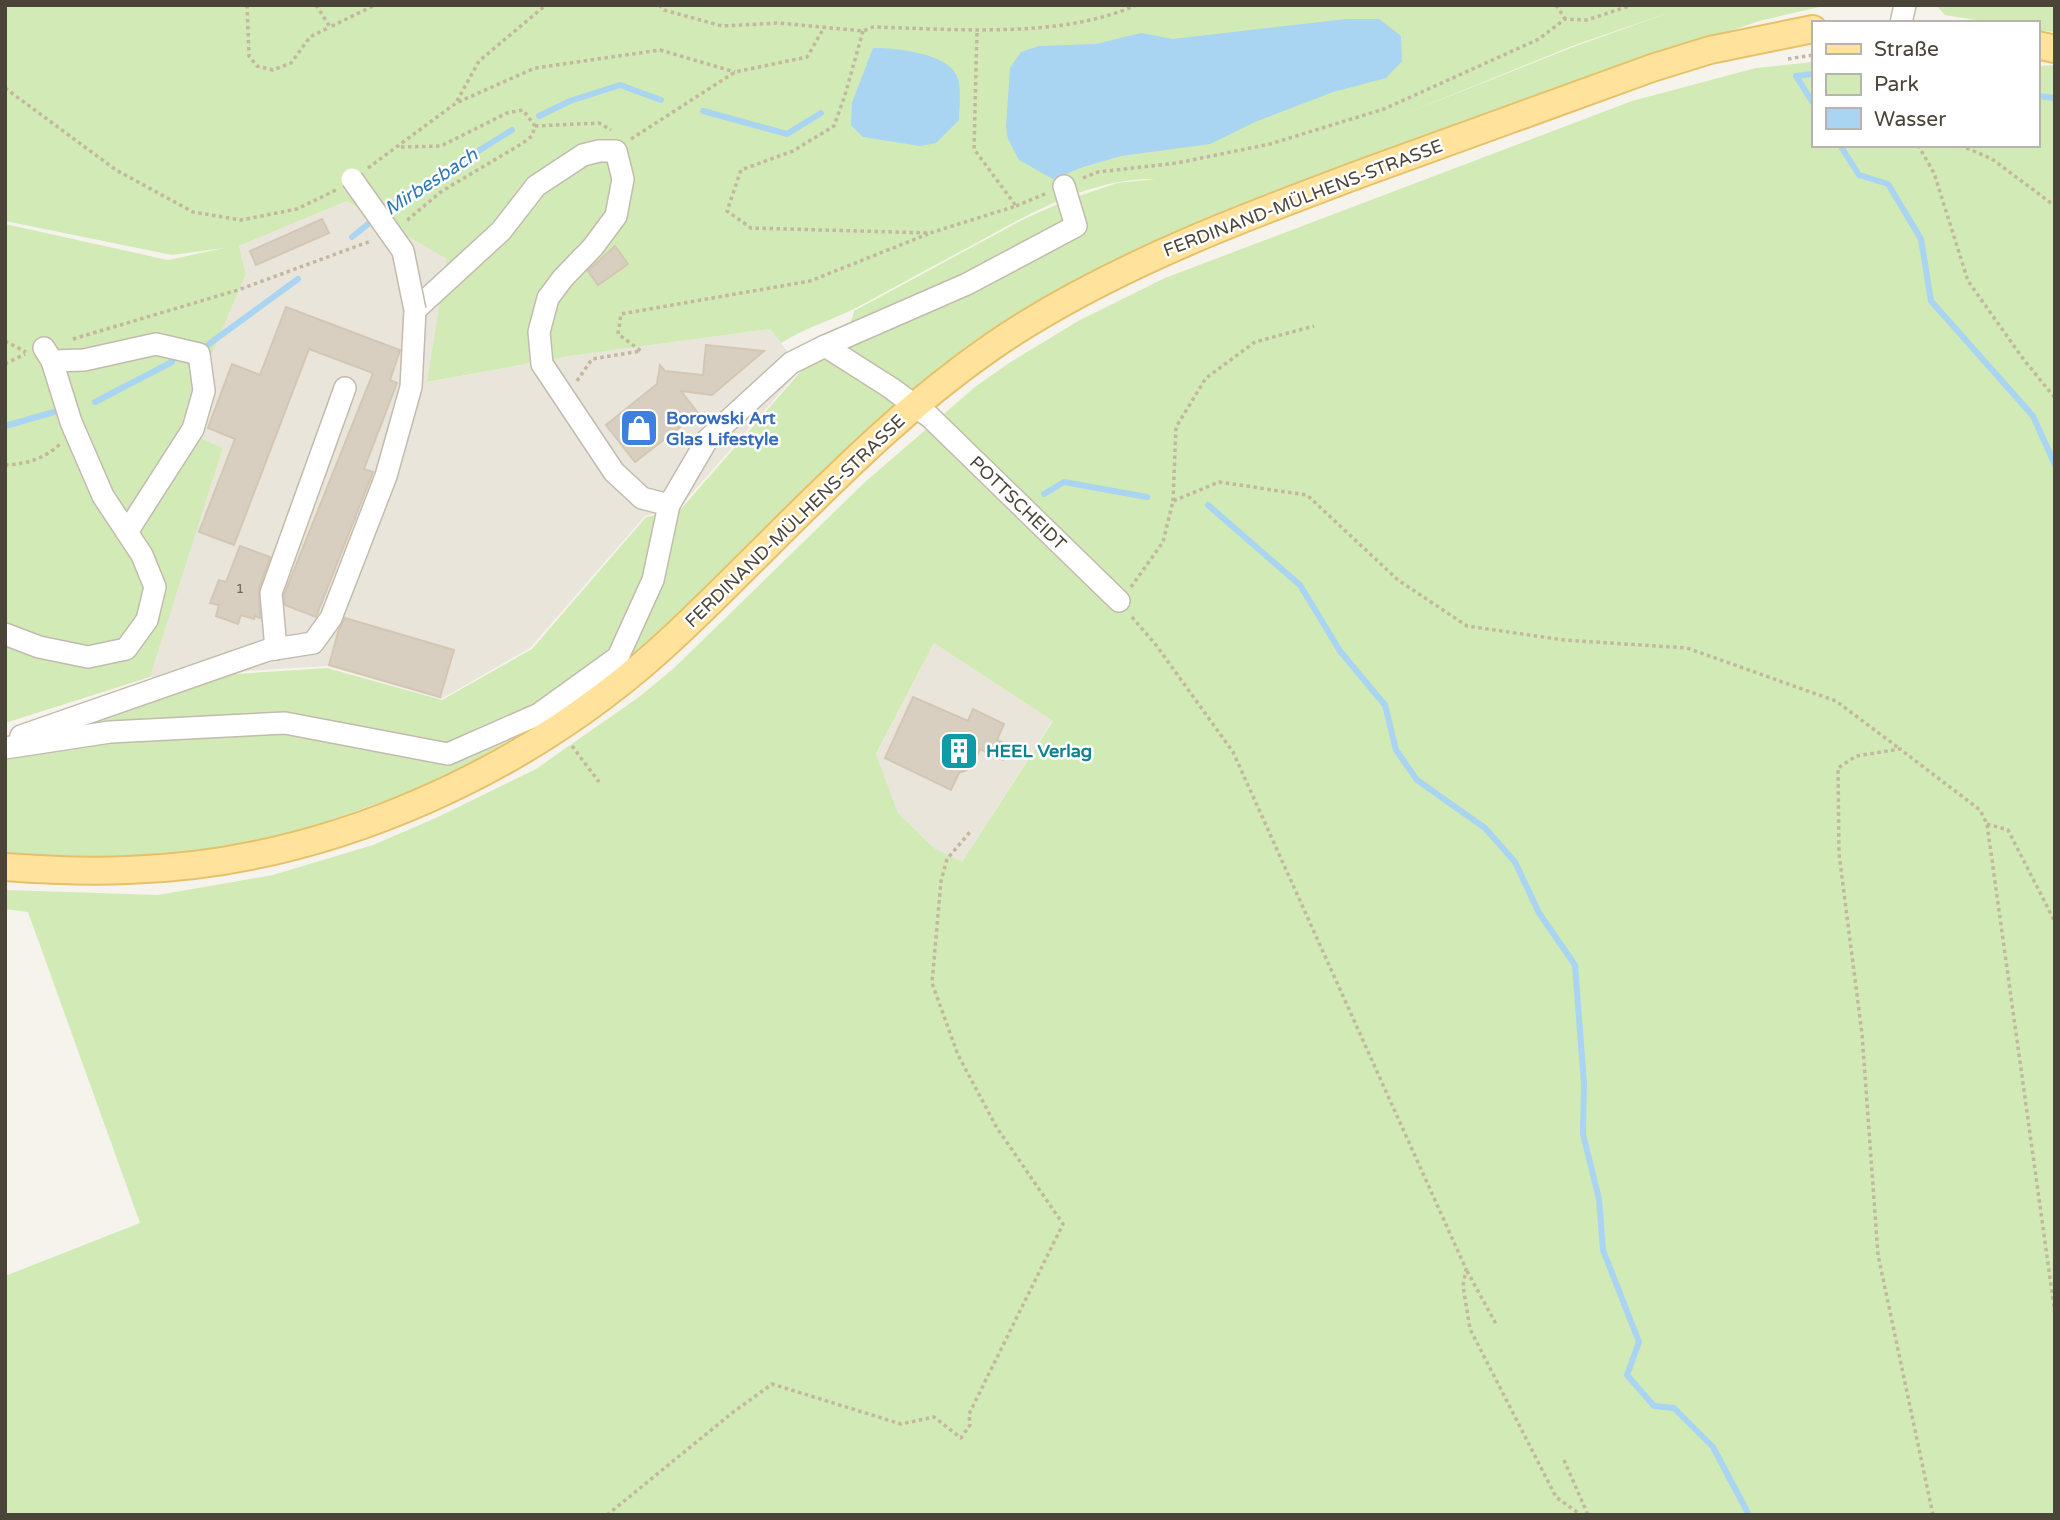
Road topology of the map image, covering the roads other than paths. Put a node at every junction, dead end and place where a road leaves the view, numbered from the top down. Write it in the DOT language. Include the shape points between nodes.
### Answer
graph roads {
  1 [pos="1812,29"];
  2 [pos="352,179"];
  3 [pos="1064,186"];
  4 [pos="415,310"];
  5 [pos="825,346"];
  6 [pos="345,388"];
  7 [pos="915,406"];
  8 [pos="669,505"];
  9 [pos="127,531"];
  10 [pos="1119,601"];
  11 [pos="5,634"];
  12 [pos="276,649"];
  13 [pos="5,746"];
  14 [pos="5,867"];
  1 -- 7 [label="main road, FERDINAND-MÜLHENS-STRASSE" via="1710,50 1652,68 1252,214 1075,295 1020,328"];
  2 -- 4 [label="street, bridge" via="403,251"];
  3 -- 5 [label="street" via="1076,226 967,284"];
  4 -- 8 [label="street" via="501,231 536,186 583,155 619,148 623,179 616,216 548,298 539,332 542,364 614,472 642,498"];
  4 -- 12 [label="street" via="411,387 386,476 331,618 313,643"];
  5 -- 7 [label="street, POTTSCHEIDT"];
  5 -- 8 [label="street" via="791,363 707,440"];
  6 -- 12 [label="street" via="271,593"];
  7 -- 10 [label="street, POTTSCHEIDT"];
  7 -- 14 [label="main road, FERDINAND-MÜLHENS-STRASSE" via="677,634 599,700 511,757 433,797 349,830 194,864 132,870"];
  8 -- 13 [label="street" via="653,580 618,657 539,714 448,754 285,723 110,732"];
  9 -- 9 [label="street" via="103,496 41,354 84,360 156,344 199,354 204,391 193,429"];
  9 -- 11 [label="street" via="155,587 146,620 125,649 88,657 38,647"];
  12 -- 13 [label="street" via="25,734"];
}
